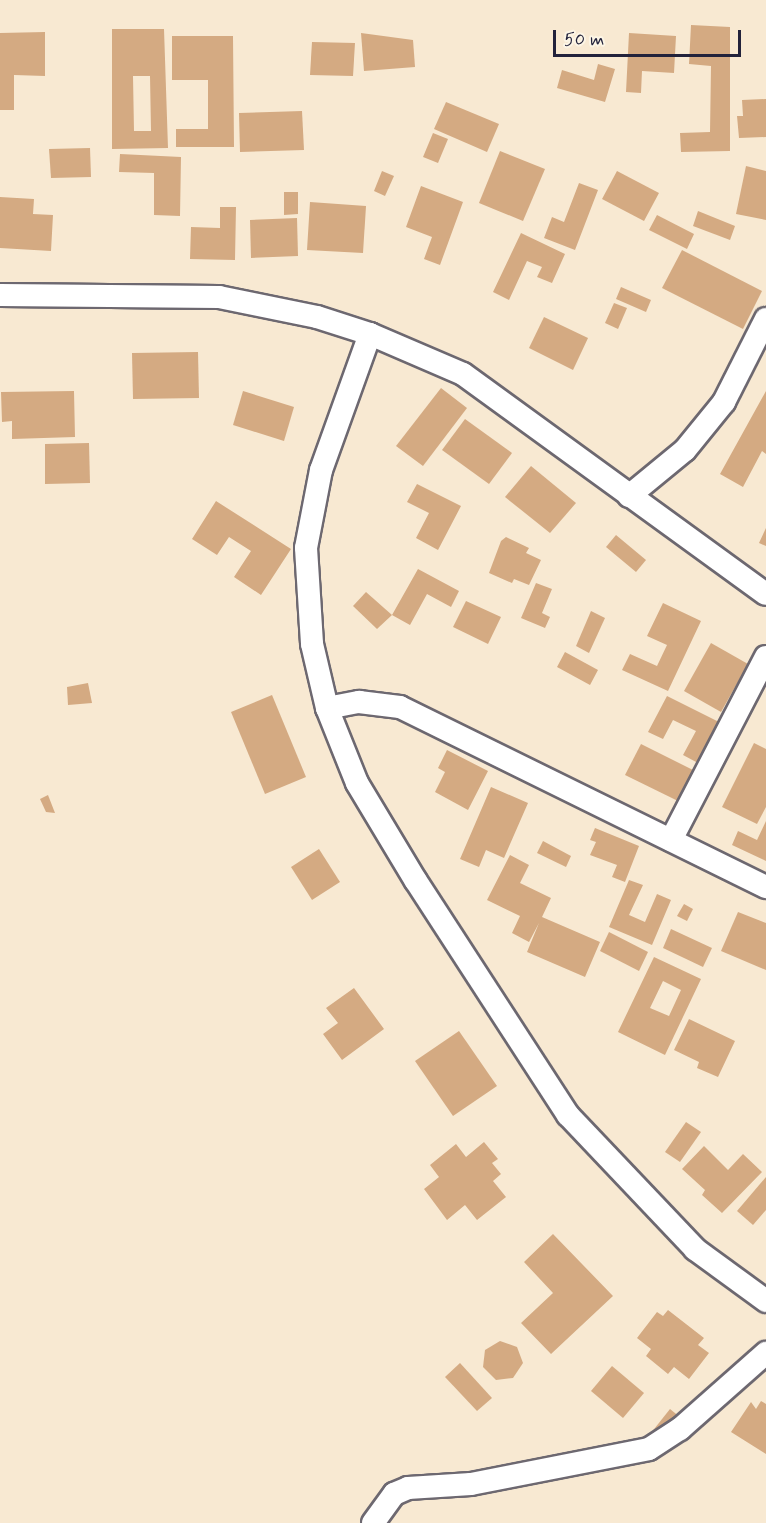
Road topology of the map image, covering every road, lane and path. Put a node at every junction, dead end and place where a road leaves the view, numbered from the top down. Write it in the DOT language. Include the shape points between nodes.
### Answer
graph roads {
  1 [pos="0,295"];
  2 [pos="766,319"];
  3 [pos="370,334"];
  4 [pos="629,496"];
  5 [pos="766,594"];
  6 [pos="766,657"];
  7 [pos="327,708"];
  8 [pos="671,840"];
  9 [pos="766,887"];
  10 [pos="766,1301"];
  11 [pos="766,1353"];
  12 [pos="373,1523"];
  1 -- 3 [label="street" via="219,297 317,317"];
  2 -- 4 [label="street" via="724,402 685,450"];
  3 -- 4 [label="street" via="463,374"];
  3 -- 7 [label="street" via="321,470 306,548 312,644"];
  4 -- 5 [label="street"];
  6 -- 8 [label="street"];
  7 -- 8 [label="street" via="359,702 400,707"];
  7 -- 10 [label="street" via="357,783 568,1114 695,1249"];
  8 -- 9 [label="street"];
  11 -- 12 [label="street" via="680,1430 650,1449 471,1484 408,1488 394,1494"];
}
